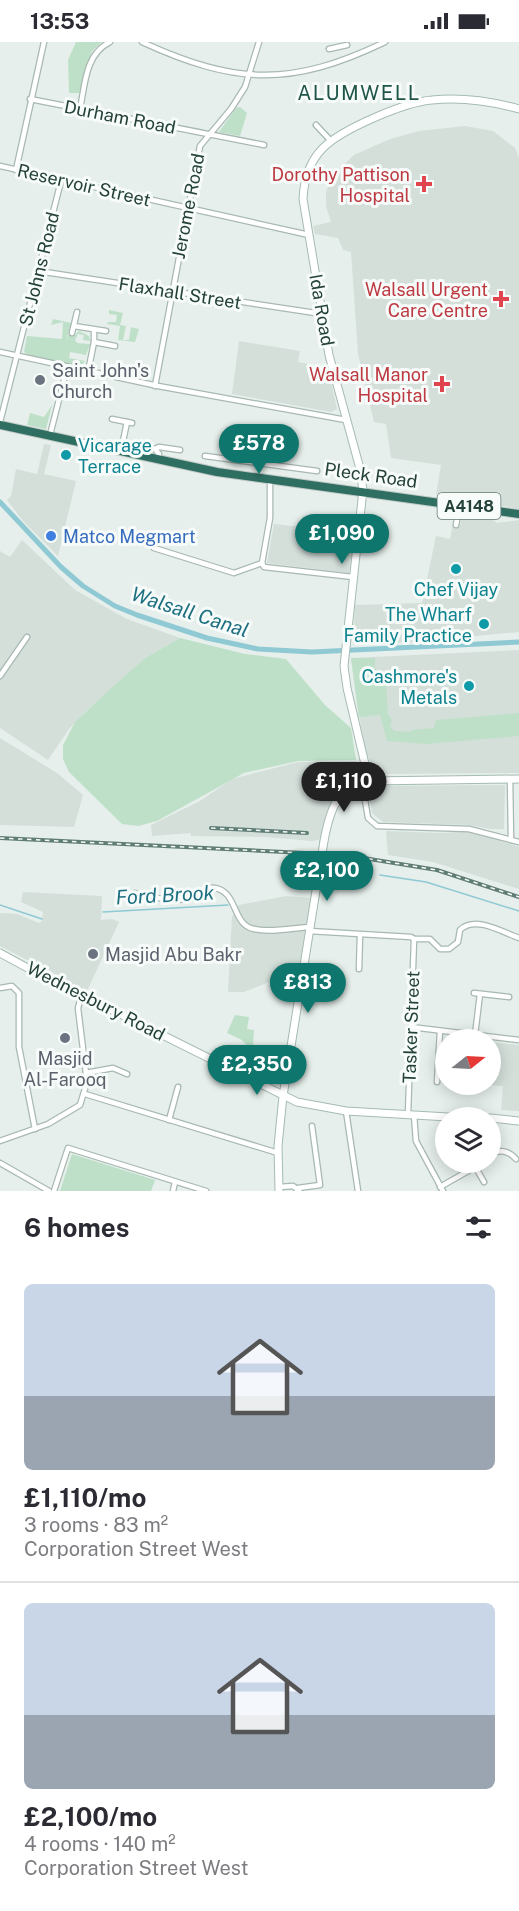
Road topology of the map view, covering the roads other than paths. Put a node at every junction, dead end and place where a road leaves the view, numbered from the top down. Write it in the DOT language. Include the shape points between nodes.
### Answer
graph roads {
  1 [pos="44,42"];
  2 [pos="110,42"];
  3 [pos="142,42"];
  4 [pos="259,42"];
  5 [pos="385,42"];
  6 [pos="338,44"];
  7 [pos="346,45"];
  8 [pos="329,49"];
  9 [pos="250,75"];
  10 [pos="30,99"];
  11 [pos="80,109"];
  12 [pos="519,109"];
  13 [pos="316,124"];
  14 [pos="210,134"];
  15 [pos="331,141"];
  16 [pos="264,145"];
  17 [pos="0,166"];
  18 [pos="16,170"];
  19 [pos="61,181"];
  20 [pos="187,208"];
  21 [pos="309,235"];
  22 [pos="38,271"];
  23 [pos="172,292"];
  24 [pos="77,312"];
  25 [pos="322,314"];
  26 [pos="74,326"];
  27 [pos="94,330"];
  28 [pos="106,331"];
  29 [pos="72,333"];
  30 [pos="94,342"];
  31 [pos="115,346"];
  32 [pos="0,352"];
  33 [pos="17,358"];
  34 [pos="67,368"];
  35 [pos="88,372"];
  36 [pos="155,386"];
  37 [pos="112,419"];
  38 [pos="346,420"];
  39 [pos="0,424"];
  40 [pos="50,436"];
  41 [pos="122,448"];
  42 [pos="155,449"];
  43 [pos="180,450"];
  44 [pos="205,456"];
  45 [pos="219,458"];
  46 [pos="158,459"];
  47 [pos="308,462"];
  48 [pos="306,470"];
  49 [pos="317,471"];
  50 [pos="217,472"];
  51 [pos="270,478"];
  52 [pos="363,490"];
  53 [pos="460,504"];
  54 [pos="519,514"];
  55 [pos="456,525"];
  56 [pos="154,548"];
  57 [pos="262,563"];
  58 [pos="353,577"];
  59 [pos="27,637"];
  60 [pos="0,675"];
  61 [pos="510,779"];
  62 [pos="519,779"];
  63 [pos="366,782"];
  64 [pos="511,840"];
  65 [pos="519,842"];
  66 [pos="135,893"];
  67 [pos="310,929"];
  68 [pos="360,935"];
  69 [pos="519,938"];
  70 [pos="414,939"];
  71 [pos="0,953"];
  72 [pos="359,969"];
  73 [pos="0,988"];
  74 [pos="81,997"];
  75 [pos="509,997"];
  76 [pos="411,1027"];
  77 [pos="475,1029"];
  78 [pos="435,1030"];
  79 [pos="501,1038"];
  80 [pos="519,1040"];
  81 [pos="86,1073"];
  82 [pos="127,1074"];
  83 [pos="178,1086"];
  84 [pos="85,1094"];
  85 [pos="283,1096"];
  86 [pos="346,1111"];
  87 [pos="411,1114"];
  88 [pos="435,1116"];
  89 [pos="501,1119"];
  90 [pos="170,1120"];
  91 [pos="519,1121"];
  92 [pos="312,1126"];
  93 [pos="35,1129"];
  94 [pos="0,1141"];
  95 [pos="501,1152"];
  96 [pos="278,1153"];
  97 [pos="516,1159"];
  98 [pos="0,1163"];
  99 [pos="468,1173"];
  100 [pos="479,1173"];
  101 [pos="175,1182"];
  102 [pos="484,1182"];
  103 [pos="320,1185"];
  104 [pos="279,1189"];
  105 [pos="298,1189"];
  106 [pos="441,1189"];
  107 [pos="49,1191"];
  108 [pos="54,1191"];
  109 [pos="173,1191"];
  110 [pos="206,1191"];
  111 [pos="321,1191"];
  112 [pos="358,1191"];
  1 -- 10 [label="street"];
  2 -- 11 [label="street" via="96,51 89,64"];
  3 -- 9 [label="street" via="203,68"];
  4 -- 9 [label="street, Jerome Road"];
  5 -- 9 [label="street" via="321,68 287,75"];
  6 -- 7 [label="street"];
  6 -- 8 [label="street"];
  9 -- 14 [label="street, Jerome Road" via="231,109"];
  10 -- 11 [label="street, Durham Road"];
  10 -- 18 [label="street"];
  11 -- 14 [label="street, Durham Road"];
  12 -- 15 [label="street" via="464,99 429,100 388,112"];
  13 -- 15 [label="street"];
  14 -- 16 [label="street, Durham Road"];
  14 -- 20 [label="street, Jerome Road" via="200,146"];
  15 -- 21 [label="street, Ida Road" via="319,153 304,182"];
  17 -- 18 [label="street, Reservoir Street"];
  18 -- 19 [label="street, Reservoir Street"];
  19 -- 20 [label="street, Reservoir Street"];
  19 -- 22 [label="street, St Johns Road"];
  20 -- 21 [label="street, Reservoir Street"];
  20 -- 23 [label="street, Jerome Road"];
  21 -- 25 [label="street, Ida Road"];
  22 -- 23 [label="street, Flaxhall Street"];
  22 -- 33 [label="street, St Johns Road"];
  23 -- 25 [label="street, Flaxhall Street"];
  23 -- 36 [label="street, Jerome Road"];
  24 -- 26 [label="street"];
  25 -- 38 [label="street, Ida Road"];
  26 -- 27 [label="street"];
  26 -- 29 [label="street"];
  27 -- 28 [label="street"];
  27 -- 30 [label="street"];
  30 -- 31 [label="street"];
  30 -- 35 [label="street"];
  32 -- 33 [label="street"];
  33 -- 34 [label="street"];
  33 -- 39 [label="street, St Johns Road"];
  34 -- 35 [label="street"];
  34 -- 40 [label="street"];
  35 -- 36 [label="street"];
  36 -- 38 [label="street"];
  37 -- 41 [label="street" via="129,422"];
  38 -- 52 [label="street, Ida Road"];
  39 -- 40 [label="highway, Pleck Road / A4148"];
  40 -- 41 [label="highway, Pleck Road / A4148"];
  41 -- 42 [label="street, Pleck Road"];
  41 -- 46 [label="highway, Pleck Road / A4148"];
  42 -- 43 [label="street, Pleck Road"];
  42 -- 46 [label="street"];
  44 -- 45 [label="street, Pleck Road"];
  45 -- 48 [label="street, Pleck Road"];
  45 -- 50 [label="street"];
  46 -- 50 [label="highway, Pleck Road / A4148"];
  47 -- 48 [label="street, Pleck Road"];
  48 -- 49 [label="street, Pleck Road"];
  50 -- 51 [label="highway, Pleck Road / A4148"];
  51 -- 52 [label="highway, Pleck Road / A4148"];
  51 -- 57 [label="street" via="270,518"];
  52 -- 53 [label="highway, Pleck Road / A4148"];
  52 -- 58 [label="street"];
  53 -- 54 [label="highway, Pleck Road / A4148"];
  53 -- 55 [label="street"];
  56 -- 57 [label="street" via="234,573"];
  57 -- 58 [label="street" via="267,567"];
  58 -- 63 [label="street" via="346,688"];
  59 -- 60 [label="street"];
  61 -- 62 [label="street"];
  61 -- 63 [label="street"];
  61 -- 64 [label="street"];
  63 -- 64 [label="street" via="367,811 372,823 385,828 469,829"];
  63 -- 67 [label="street, bridge" via="347,789 338,798 324,841"];
  64 -- 65 [label="street"];
  66 -- 67 [label="street" via="155,899 195,898 209,887 216,888 225,892 243,922 254,930"];
  67 -- 68 [label="street"];
  67 -- 85 [label="street"];
  68 -- 70 [label="street"];
  68 -- 72 [label="street"];
  69 -- 70 [label="street" via="487,925 469,924 460,930 458,942 449,949 440,949 430,939"];
  70 -- 76 [label="street, Tasker Street"];
  71 -- 74 [label="street, Wednesbury Road"];
  73 -- 93 [label="street" via="16,989 19,993 19,1047"];
  74 -- 81 [label="street" via="78,1008"];
  74 -- 85 [label="street, Wednesbury Road" via="205,1054"];
  75 -- 77 [label="street" via="477,994"];
  76 -- 78 [label="street"];
  76 -- 87 [label="street, Tasker Street"];
  79 -- 80 [label="street"];
  81 -- 82 [label="street" via="113,1068"];
  81 -- 84 [label="street"];
  83 -- 90 [label="street"];
  84 -- 90 [label="street"];
  84 -- 93 [label="street" via="72,1111"];
  85 -- 86 [label="street, Wednesbury Road" via="315,1107"];
  85 -- 96 [label="street"];
  86 -- 87 [label="street, Wednesbury Road"];
  86 -- 112 [label="street"];
  87 -- 88 [label="street, Wednesbury Road"];
  87 -- 106 [label="street, Tasker Street" via="418,1144"];
  89 -- 91 [label="street"];
  90 -- 96 [label="street"];
  92 -- 103 [label="street"];
  93 -- 94 [label="street"];
  95 -- 97 [label="street" via="511,1153"];
  96 -- 104 [label="street"];
  98 -- 107 [label="street"];
  99 -- 106 [label="street"];
  100 -- 102 [label="street"];
  101 -- 108 [label="street" via="68,1148"];
  101 -- 109 [label="street"];
  101 -- 110 [label="street"];
  103 -- 105 [label="street"];
  103 -- 111 [label="street"];
  104 -- 105 [label="street"];
}
